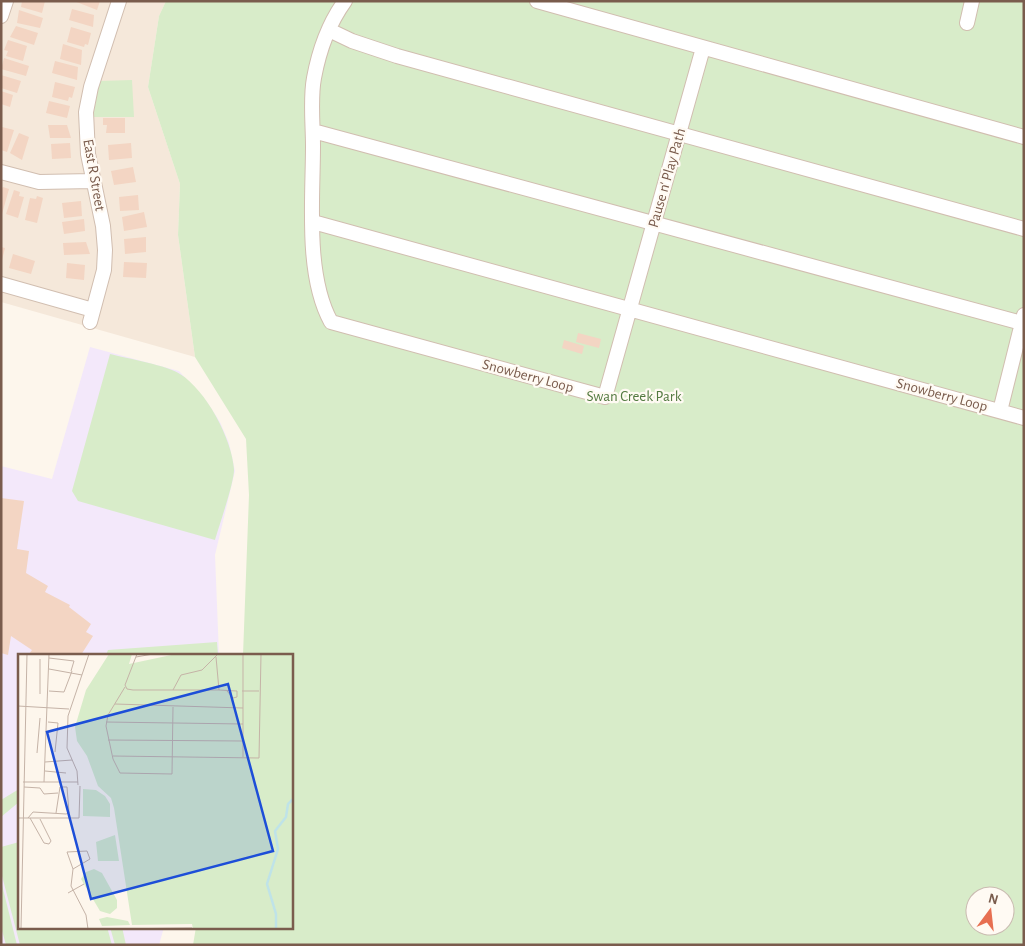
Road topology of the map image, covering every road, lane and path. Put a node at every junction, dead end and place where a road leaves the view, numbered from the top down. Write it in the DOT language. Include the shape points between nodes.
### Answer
graph roads {
  1 [pos="6,1"];
  2 [pos="119,1"];
  3 [pos="345,1"];
  4 [pos="537,1"];
  5 [pos="972,1"];
  6 [pos="1,16"];
  7 [pos="966,23"];
  8 [pos="329,30"];
  9 [pos="703,48"];
  10 [pos="313,131"];
  11 [pos="679,134"];
  12 [pos="1024,137"];
  13 [pos="1,172"];
  14 [pos="93,181"];
  15 [pos="313,222"];
  16 [pos="654,223"];
  17 [pos="1024,229"];
  18 [pos="1,284"];
  19 [pos="630,309"];
  20 [pos="1023,319"];
  21 [pos="1000,411"];
  22 [pos="1024,418"];
  1 -- 6 [label="street"];
  2 -- 14 [label="street, East R Street" via="86,112"];
  3 -- 8 [label="street, Snowberry Loop"];
  4 -- 9 [label="street"];
  5 -- 7 [label="street"];
  8 -- 10 [label="street, Snowberry Loop" via="314,80"];
  8 -- 11 [label="street" via="381,52"];
  9 -- 11 [label="street, Pause n' Play Path"];
  9 -- 12 [label="street"];
  10 -- 15 [label="street, Snowberry Loop"];
  10 -- 16 [label="street"];
  11 -- 16 [label="street, Pause n' Play Path"];
  11 -- 17 [label="street"];
  13 -- 14 [label="street" via="39,182"];
  14 -- 18 [label="street, East R Street" via="104,226 105,250 104,270 92,316"];
  15 -- 19 [label="street"];
  15 -- 19 [label="street, Snowberry Loop" via="316,270 325,308 331,322 344,327 605,397"];
  16 -- 19 [label="street, Pause n' Play Path"];
  16 -- 20 [label="street"];
  19 -- 21 [label="street, Snowberry Loop"];
  20 -- 21 [label="street, Snowberry Loop"];
  21 -- 22 [label="street"];
}
